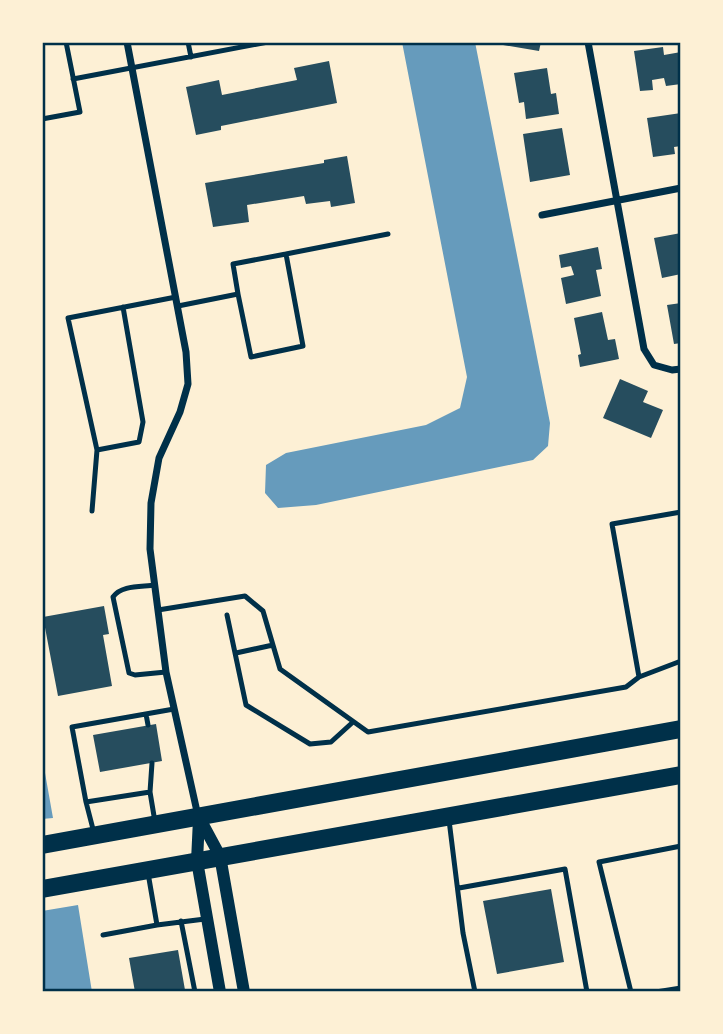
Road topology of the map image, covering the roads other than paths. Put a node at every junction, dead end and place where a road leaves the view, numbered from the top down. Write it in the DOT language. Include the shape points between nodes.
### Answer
graph roads {
  1 [pos="66,42"];
  2 [pos="127,42"];
  3 [pos="188,42"];
  4 [pos="268,42"];
  5 [pos="588,42"];
  6 [pos="245,44"];
  7 [pos="191,57"];
  8 [pos="132,68"];
  9 [pos="73,79"];
  10 [pos="42,120"];
  11 [pos="681,188"];
  12 [pos="615,200"];
  13 [pos="542,215"];
  14 [pos="388,234"];
  15 [pos="286,254"];
  16 [pos="239,294"];
  17 [pos="177,302"];
  18 [pos="123,307"];
  19 [pos="681,369"];
  20 [pos="97,450"];
  21 [pos="92,512"];
  22 [pos="681,512"];
  23 [pos="155,585"];
  24 [pos="158,610"];
  25 [pos="228,615"];
  26 [pos="273,645"];
  27 [pos="236,653"];
  28 [pos="681,661"];
  29 [pos="166,672"];
  30 [pos="639,677"];
  31 [pos="174,709"];
  32 [pos="146,714"];
  33 [pos="353,722"];
  34 [pos="148,725"];
  35 [pos="681,729"];
  36 [pos="152,763"];
  37 [pos="681,775"];
  38 [pos="150,792"];
  39 [pos="86,802"];
  40 [pos="199,817"];
  41 [pos="449,817"];
  42 [pos="156,825"];
  43 [pos="94,836"];
  44 [pos="42,845"];
  45 [pos="681,846"];
  46 [pos="220,856"];
  47 [pos="197,861"];
  48 [pos="148,870"];
  49 [pos="459,888"];
  50 [pos="42,889"];
  51 [pos="208,918"];
  52 [pos="181,921"];
  53 [pos="157,925"];
  54 [pos="103,935"];
  55 [pos="681,988"];
  56 [pos="195,992"];
  57 [pos="220,992"];
  58 [pos="244,992"];
  59 [pos="475,992"];
  60 [pos="587,992"];
  61 [pos="631,992"];
  62 [pos="656,992"];
  1 -- 9 [label="lane"];
  2 -- 8 [label="street"];
  3 -- 7 [label="lane"];
  4 -- 6 [label="lane"];
  5 -- 12 [label="street"];
  6 -- 7 [label="lane"];
  7 -- 8 [label="lane"];
  8 -- 9 [label="lane"];
  8 -- 17 [label="street"];
  9 -- 10 [label="lane" via="80,112"];
  11 -- 12 [label="street"];
  12 -- 13 [label="street"];
  12 -- 19 [label="street" via="644,349 654,365"];
  14 -- 15 [label="lane"];
  15 -- 16 [label="lane" via="233,264"];
  15 -- 16 [label="lane" via="303,346 251,357"];
  16 -- 17 [label="lane"];
  17 -- 18 [label="lane"];
  17 -- 23 [label="street" via="188,384 159,458 151,503"];
  18 -- 20 [label="lane" via="143,422 139,442"];
  18 -- 20 [label="lane" via="68,318"];
  20 -- 21 [label="lane"];
  22 -- 30 [label="lane" via="611,524"];
  23 -- 24 [label="street"];
  23 -- 29 [label="lane" via="130,588 113,597 129,673"];
  24 -- 26 [label="lane" via="245,596 264,611"];
  24 -- 29 [label="street"];
  25 -- 27 [label="lane"];
  26 -- 27 [label="lane"];
  26 -- 33 [label="lane" via="280,669"];
  27 -- 33 [label="lane" via="246,705 310,744 331,742"];
  28 -- 30 [label="lane"];
  29 -- 31 [label="street"];
  30 -- 33 [label="lane" via="625,687 368,733"];
  31 -- 32 [label="lane"];
  31 -- 40 [label="street"];
  32 -- 34 [label="lane"];
  32 -- 39 [label="lane" via="72,727"];
  35 -- 40 [label="main road"];
  36 -- 38 [label="lane"];
  37 -- 41 [label="main road"];
  38 -- 39 [label="lane"];
  38 -- 42 [label="lane"];
  39 -- 43 [label="lane"];
  40 -- 42 [label="main road"];
  40 -- 46 [label="street"];
  40 -- 47 [label="street"];
  41 -- 46 [label="main road"];
  41 -- 49 [label="lane"];
  42 -- 43 [label="main road"];
  43 -- 44 [label="main road"];
  45 -- 61 [label="lane" via="599,862"];
  46 -- 47 [label="main road"];
  46 -- 58 [label="street"];
  47 -- 48 [label="main road"];
  47 -- 51 [label="street"];
  48 -- 50 [label="main road"];
  48 -- 53 [label="lane"];
  49 -- 59 [label="lane"];
  49 -- 60 [label="lane" via="565,869"];
  51 -- 52 [label="lane"];
  51 -- 57 [label="street"];
  52 -- 53 [label="lane"];
  52 -- 56 [label="lane"];
  53 -- 54 [label="lane"];
  55 -- 62 [label="lane"];
}
